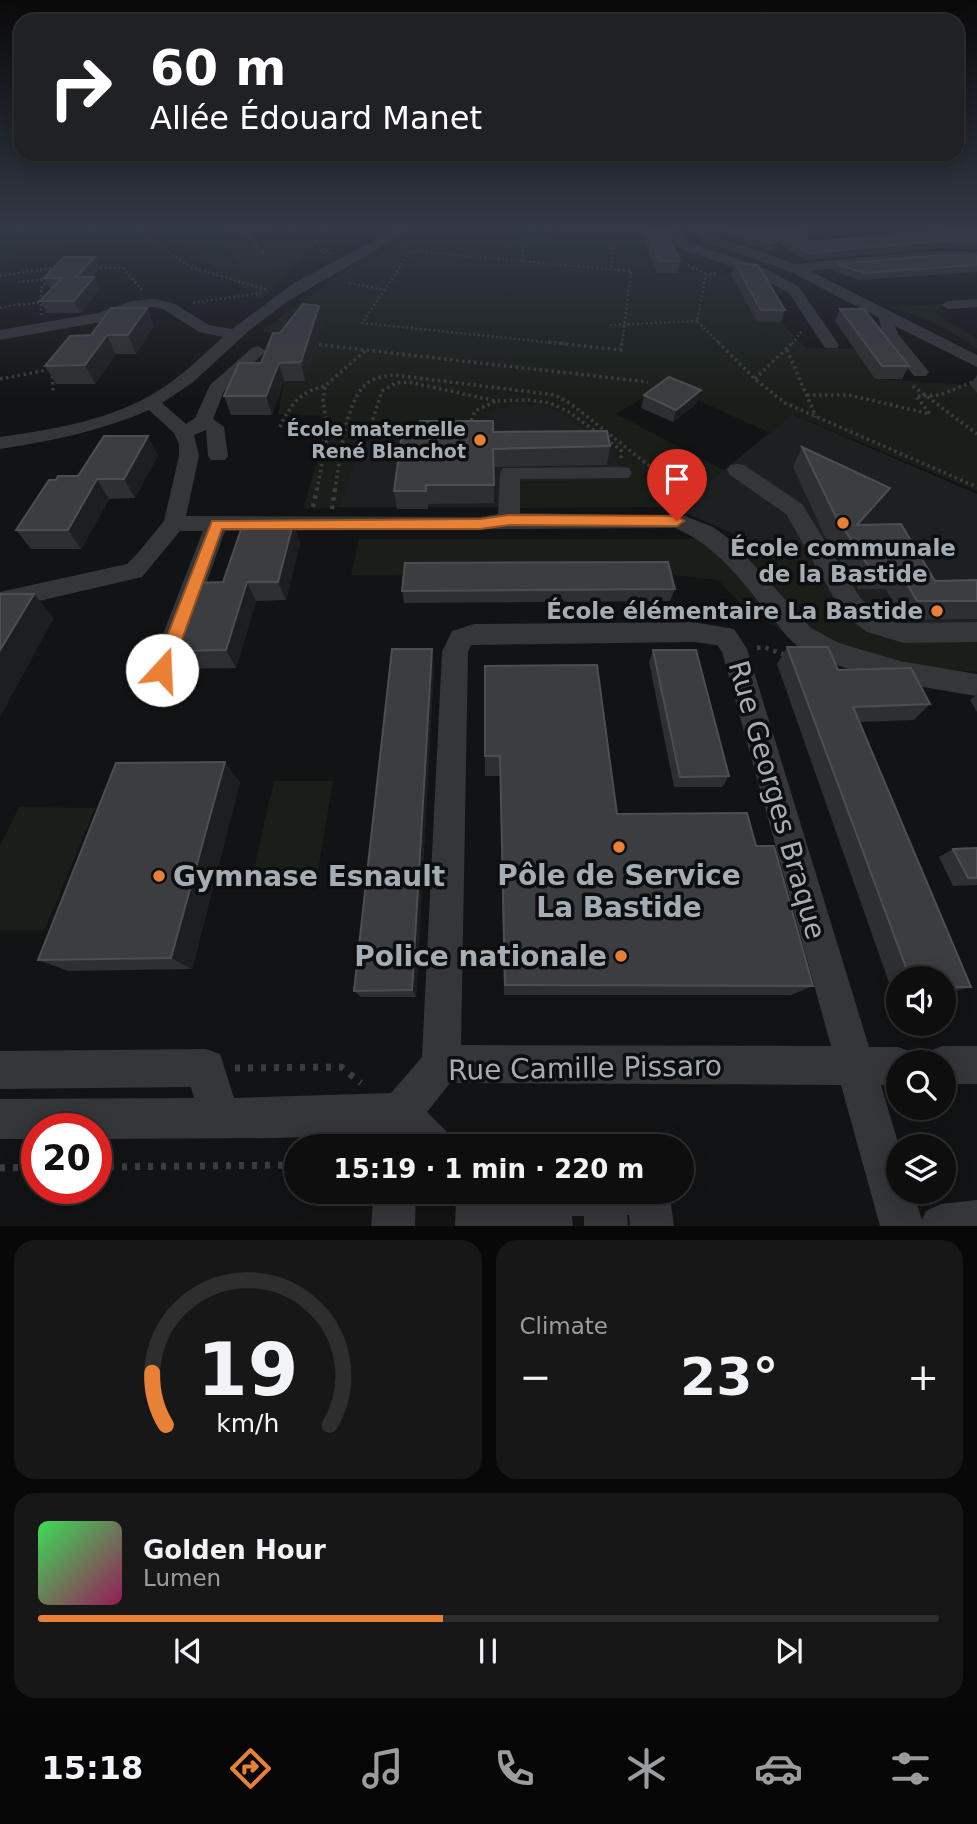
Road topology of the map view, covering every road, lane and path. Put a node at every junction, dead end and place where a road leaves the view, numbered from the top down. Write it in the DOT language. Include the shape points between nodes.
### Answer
graph roads {
  1 [pos="43,286"];
  2 [pos="142,286"];
  3 [pos="256,286"];
  4 [pos="301,286"];
  5 [pos="368,286"];
  6 [pos="388,286"];
  7 [pos="629,286"];
  8 [pos="704,286"];
  9 [pos="787,286"];
  10 [pos="830,286"];
  11 [pos="385,290"];
  12 [pos="41,302"];
  13 [pos="49,302"];
  14 [pos="977,303"];
  15 [pos="161,305"];
  16 [pos="948,305"];
  17 [pos="0,308"];
  18 [pos="890,317"];
  19 [pos="697,321"];
  20 [pos="625,324"];
  21 [pos="610,325"];
  22 [pos="48,326"];
  23 [pos="821,330"];
  24 [pos="236,334"];
  25 [pos="0,335"];
  26 [pos="301,342"];
  27 [pos="831,345"];
  28 [pos="366,350"];
  29 [pos="787,350"];
  30 [pos="258,351"];
  31 [pos="60,359"];
  32 [pos="977,362"];
  33 [pos="52,369"];
  34 [pos="60,369"];
  35 [pos="920,372"];
  36 [pos="0,379"];
  37 [pos="755,379"];
  38 [pos="648,382"];
  39 [pos="977,383"];
  40 [pos="326,386"];
  41 [pos="53,391"];
  42 [pos="924,394"];
  43 [pos="807,395"];
  44 [pos="496,401"];
  45 [pos="149,402"];
  46 [pos="816,417"];
  47 [pos="203,421"];
  48 [pos="280,427"];
  49 [pos="406,431"];
  50 [pos="467,431"];
  51 [pos="185,433"];
  52 [pos="977,433"];
  53 [pos="0,443"];
  54 [pos="218,456"];
  55 [pos="737,470"];
  56 [pos="622,473"];
  57 [pos="977,487"];
  58 [pos="684,493"];
  59 [pos="509,520"];
  60 [pos="174,523"];
  61 [pos="217,524"];
  62 [pos="320,524"];
  63 [pos="0,601"];
  64 [pos="977,632"];
  65 [pos="734,649"];
  66 [pos="831,651"];
  67 [pos="162,670"];
  68 [pos="977,685"];
  69 [pos="441,1064"];
  70 [pos="956,1065"];
  71 [pos="977,1065"];
  72 [pos="856,1066"];
  73 [pos="886,1066"];
  74 [pos="206,1069"];
  75 [pos="0,1070"];
  76 [pos="219,1118"];
  77 [pos="0,1119"];
  78 [pos="399,1130"];
  79 [pos="284,1165"];
  80 [pos="0,1167"];
  81 [pos="21,1167"];
  82 [pos="112,1167"];
  83 [pos="394,1204"];
  84 [pos="508,1207"];
  85 [pos="605,1210"];
  86 [pos="977,1222"];
  87 [pos="393,1226"];
  88 [pos="652,1226"];
  89 [pos="902,1226"];
  90 [pos="941,1226"];
  1 -- 12 [label="path"];
  2 -- 15 [label="path"];
  3 -- 15 [label="path" via="273,291"];
  4 -- 24 [label="street"];
  5 -- 11 [label="path"];
  6 -- 11 [label="path"];
  7 -- 20 [label="path"];
  8 -- 19 [label="path"];
  9 -- 23 [label="street"];
  10 -- 18 [label="street"];
  11 -- 20 [label="path" via="362,324 621,350"];
  12 -- 13 [label="path"];
  12 -- 17 [label="path"];
  12 -- 22 [label="path"];
  14 -- 16 [label="street"];
  15 -- 22 [label="street" via="136,304 101,317"];
  15 -- 24 [label="street" via="205,329"];
  18 -- 32 [label="street"];
  18 -- 35 [label="street" via="885,320 887,330"];
  19 -- 20 [label="path"];
  19 -- 37 [label="path"];
  20 -- 21 [label="path"];
  22 -- 25 [label="street"];
  23 -- 27 [label="street"];
  23 -- 29 [label="path" via="801,331"];
  24 -- 45 [label="street" via="184,381"];
  26 -- 28 [label="path"];
  28 -- 38 [label="path"];
  28 -- 40 [label="path"];
  29 -- 37 [label="path"];
  29 -- 43 [label="path"];
  30 -- 47 [label="street" via="216,389"];
  31 -- 33 [label="path"];
  33 -- 34 [label="path"];
  33 -- 36 [label="path"];
  33 -- 41 [label="path"];
  37 -- 46 [label="path" via="785,403"];
  39 -- 42 [label="path" via="940,395"];
  40 -- 48 [label="path" via="312,387 290,404"];
  40 -- 62 [label="path" via="321,401 328,424"];
  42 -- 43 [label="path" via="916,396 930,414 849,395"];
  42 -- 52 [label="path"];
  43 -- 46 [label="path"];
  44 -- 49 [label="path" via="433,386 388,385 380,394 369,431"];
  44 -- 50 [label="path" via="475,411"];
  44 -- 56 [label="path" via="529,399 567,411 621,450"];
  45 -- 51 [label="street"];
  45 -- 53 [label="street" via="77,429"];
  46 -- 57 [label="path"];
  47 -- 51 [label="street"];
  47 -- 54 [label="street" via="215,427"];
  51 -- 60 [label="street" via="190,460 176,499"];
  55 -- 64 [label="street" via="794,509 852,606 876,625 904,632"];
  56 -- 59 [label="street" via="510,473"];
  58 -- 62 [label="path" via="555,395 394,375 377,377 362,388 352,408"];
  59 -- 62 [label="street"];
  59 -- 66 [label="street" via="677,521 705,532 724,547 802,635"];
  60 -- 61 [label="street"];
  60 -- 63 [label="street" via="134,571"];
  61 -- 62 [label="street"];
  61 -- 67 [label="street"];
  65 -- 66 [label="path" via="764,648 792,657"];
  65 -- 69 [label="street, Rue Georges Braque" via="725,636 693,632 474,634 461,638 456,652"];
  65 -- 72 [label="street, Rue Georges Braque"];
  66 -- 68 [label="street" via="900,672"];
  69 -- 72 [label="street, Rue Camille Pissaro"];
  69 -- 78 [label="street, Rue Camille Pissaro"];
  70 -- 71 [label="street"];
  72 -- 73 [label="street, Rue Camille Pissaro"];
  72 -- 89 [label="street, Rue Georges Braque"];
  74 -- 75 [label="street"];
  74 -- 76 [label="street"];
  74 -- 78 [label="path" via="341,1067"];
  76 -- 77 [label="street"];
  76 -- 78 [label="street"];
  79 -- 82 [label="path"];
  80 -- 81 [label="path"];
  83 -- 87 [label="street"];
  84 -- 85 [label="street"];
  85 -- 88 [label="street" via="649,1194"];
  86 -- 90 [label="street"];
}
